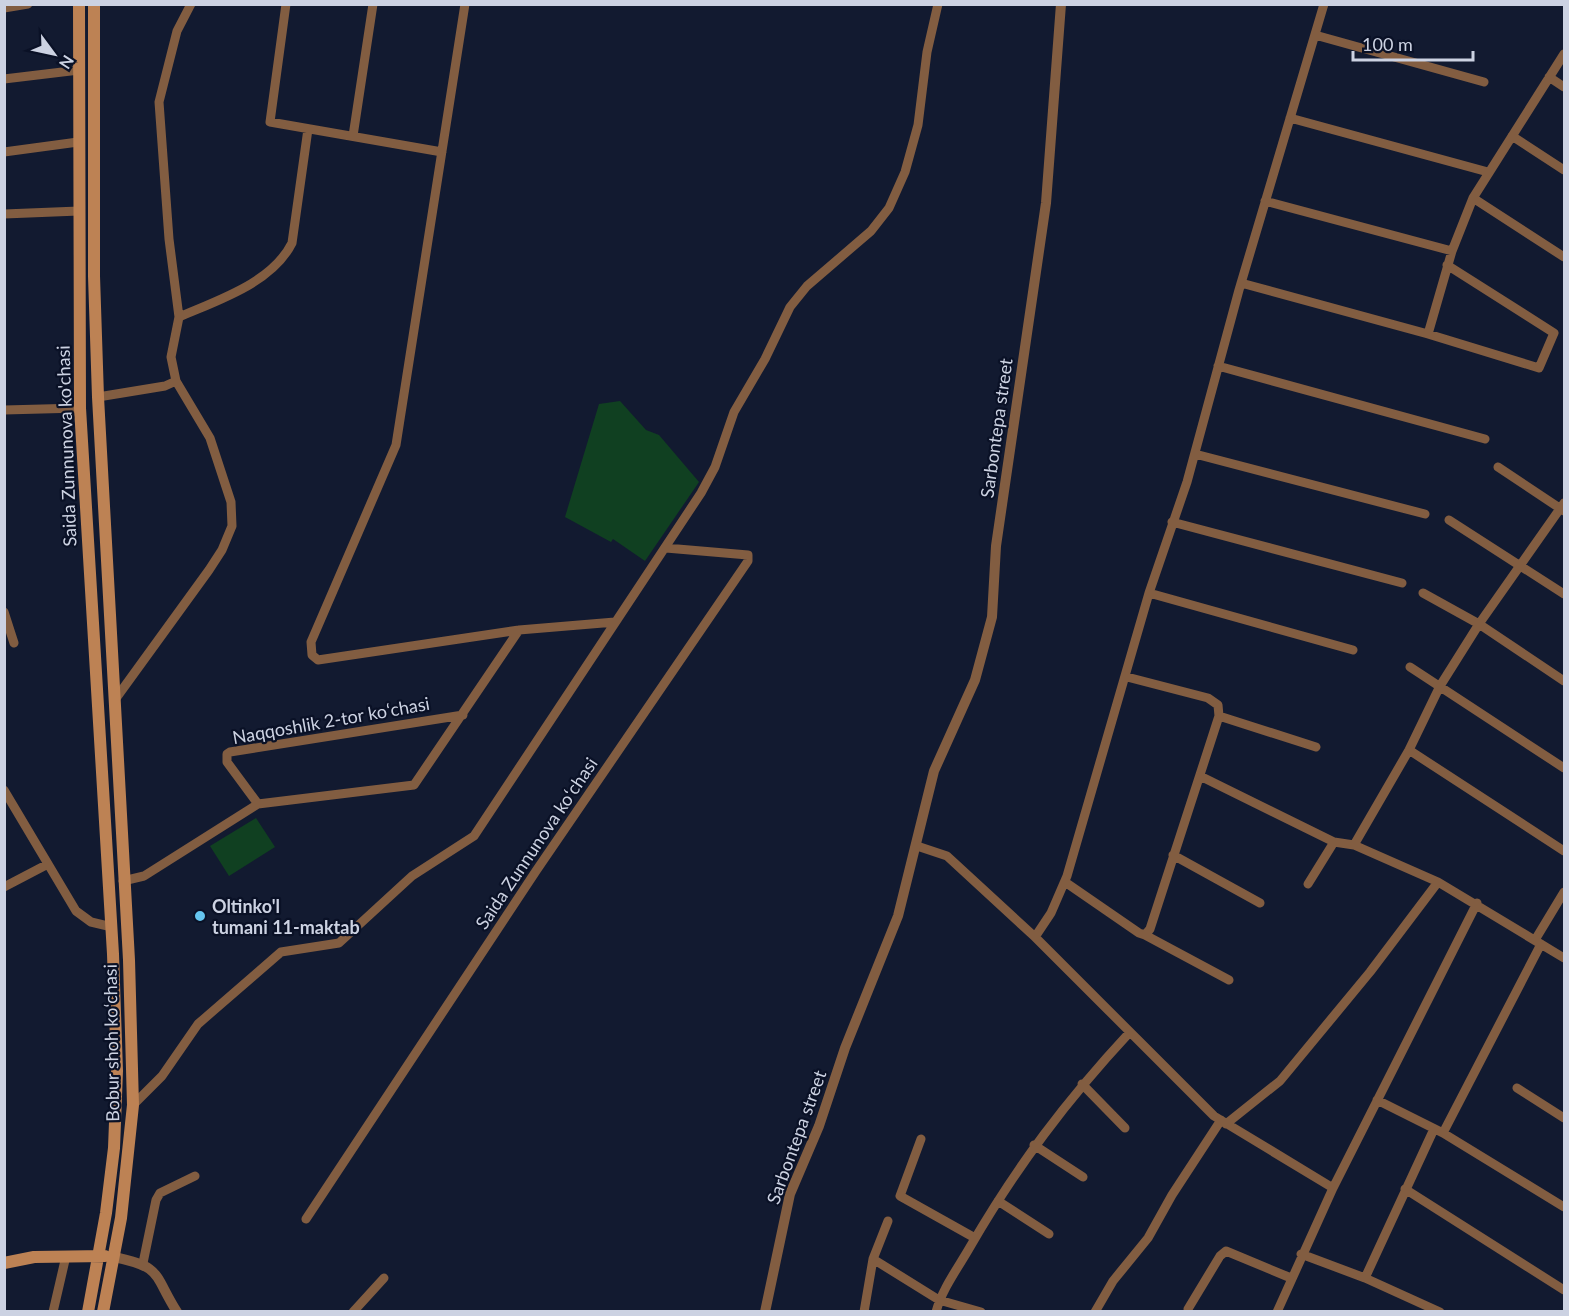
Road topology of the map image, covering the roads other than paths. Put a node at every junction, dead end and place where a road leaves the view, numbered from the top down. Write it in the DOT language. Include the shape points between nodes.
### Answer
graph roads {
  1 [pos="27,4"];
  2 [pos="79,4"];
  3 [pos="94,4"];
  4 [pos="191,4"];
  5 [pos="285,4"];
  6 [pos="373,4"];
  7 [pos="465,4"];
  8 [pos="938,4"];
  9 [pos="1061,4"];
  10 [pos="1324,4"];
  11 [pos="4,8"];
  12 [pos="1315,34"];
  13 [pos="1564,54"];
  14 [pos="79,69"];
  15 [pos="1549,77"];
  16 [pos="4,79"];
  17 [pos="1484,82"];
  18 [pos="1564,87"];
  19 [pos="1290,118"];
  20 [pos="308,129"];
  21 [pos="353,136"];
  22 [pos="1512,136"];
  23 [pos="78,142"];
  24 [pos="4,152"];
  25 [pos="442,152"];
  26 [pos="1564,170"];
  27 [pos="1488,172"];
  28 [pos="1473,198"];
  29 [pos="1265,201"];
  30 [pos="79,211"];
  31 [pos="4,214"];
  32 [pos="1452,251"];
  33 [pos="1564,257"];
  34 [pos="1447,265"];
  35 [pos="1241,283"];
  36 [pos="179,317"];
  37 [pos="1428,334"];
  38 [pos="1218,366"];
  39 [pos="176,381"];
  40 [pos="98,397"];
  41 [pos="80,408"];
  42 [pos="4,410"];
  43 [pos="1485,439"];
  44 [pos="1195,454"];
  45 [pos="1498,467"];
  46 [pos="1563,508"];
  47 [pos="1425,514"];
  48 [pos="1449,520"];
  49 [pos="1172,522"];
  50 [pos="666,548"];
  51 [pos="1521,566"];
  52 [pos="1402,583"];
  53 [pos="1149,593"];
  54 [pos="1423,593"];
  55 [pos="1564,594"];
  56 [pos="4,612"];
  57 [pos="615,622"];
  58 [pos="1479,624"];
  59 [pos="519,630"];
  60 [pos="14,643"];
  61 [pos="1353,650"];
  62 [pos="1410,667"];
  63 [pos="1127,677"];
  64 [pos="1564,681"];
  65 [pos="1440,686"];
  66 [pos="114,701"];
  67 [pos="463,715"];
  68 [pos="1219,716"];
  69 [pos="1316,747"];
  70 [pos="1409,750"];
  71 [pos="1564,768"];
  72 [pos="1200,776"];
  73 [pos="4,790"];
  74 [pos="7,803"];
  75 [pos="258,804"];
  76 [pos="119,809"];
  77 [pos="104,810"];
  78 [pos="1334,842"];
  79 [pos="1353,844"];
  80 [pos="917,846"];
  81 [pos="1564,851"];
  82 [pos="1173,855"];
  83 [pos="48,864"];
  84 [pos="123,880"];
  85 [pos="1065,882"];
  86 [pos="1438,882"];
  87 [pos="1308,884"];
  88 [pos="109,885"];
  89 [pos="4,887"];
  90 [pos="1564,892"];
  91 [pos="1260,903"];
  92 [pos="1477,903"];
  93 [pos="112,927"];
  94 [pos="1146,935"];
  95 [pos="1035,937"];
  96 [pos="1538,942"];
  97 [pos="1564,958"];
  98 [pos="1229,980"];
  99 [pos="1130,1032"];
  100 [pos="1082,1084"];
  101 [pos="1517,1088"];
  102 [pos="1377,1100"];
  103 [pos="133,1105"];
  104 [pos="1564,1118"];
  105 [pos="1223,1122"];
  106 [pos="1125,1128"];
  107 [pos="1439,1131"];
  108 [pos="921,1139"];
  109 [pos="1035,1144"];
  110 [pos="195,1176"];
  111 [pos="1083,1177"];
  112 [pos="1333,1188"];
  113 [pos="1405,1189"];
  114 [pos="998,1201"];
  115 [pos="1564,1207"];
  116 [pos="306,1219"];
  117 [pos="888,1221"];
  118 [pos="1049,1234"];
  119 [pos="975,1238"];
  120 [pos="1301,1254"];
  121 [pos="99,1255"];
  122 [pos="66,1256"];
  123 [pos="114,1257"];
  124 [pos="873,1259"];
  125 [pos="4,1263"];
  126 [pos="143,1263"];
  127 [pos="384,1278"];
  128 [pos="1291,1278"];
  129 [pos="1365,1278"];
  130 [pos="1564,1290"];
  131 [pos="939,1300"];
  132 [pos="1189,1310"];
  133 [pos="53,1311"];
  134 [pos="88,1311"];
  135 [pos="103,1311"];
  136 [pos="177,1311"];
  137 [pos="353,1311"];
  138 [pos="765,1311"];
  139 [pos="864,1311"];
  140 [pos="936,1311"];
  141 [pos="981,1311"];
  142 [pos="1095,1311"];
  143 [pos="1277,1311"];
  144 [pos="1440,1311"];
  1 -- 11 [label="street"];
  2 -- 14 [label="main road, Saida Zunnunova ko'chasi"];
  3 -- 40 [label="main road, Saida Zunnunova ko'chasi"];
  4 -- 36 [label="street" via="177,32 159,102"];
  5 -- 20 [label="street" via="270,122"];
  6 -- 21 [label="street"];
  7 -- 25 [label="street"];
  8 -- 50 [label="street" via="918,124 905,172 889,208 871,231 807,286 790,307 734,412 715,467"];
  9 -- 80 [label="street, Sarbontepa street" via="1046,203 996,546 992,617 975,680 934,771"];
  10 -- 12 [label="street"];
  12 -- 17 [label="street"];
  12 -- 19 [label="street"];
  13 -- 15 [label="street"];
  14 -- 16 [label="street"];
  14 -- 23 [label="main road, Saida Zunnunova ko'chasi"];
  15 -- 18 [label="street"];
  15 -- 22 [label="street"];
  19 -- 27 [label="street"];
  19 -- 29 [label="street"];
  20 -- 21 [label="street"];
  20 -- 36 [label="street" via="292,243 286,255 276,266 232,294"];
  21 -- 25 [label="street"];
  22 -- 26 [label="street"];
  22 -- 27 [label="street"];
  23 -- 24 [label="street"];
  23 -- 30 [label="main road, Saida Zunnunova ko'chasi"];
  25 -- 59 [label="street" via="396,446 359,525 311,650 318,660"];
  27 -- 28 [label="street"];
  28 -- 32 [label="street"];
  28 -- 33 [label="street"];
  29 -- 32 [label="street"];
  29 -- 35 [label="street"];
  30 -- 31 [label="street"];
  30 -- 41 [label="main road, Saida Zunnunova ko'chasi"];
  32 -- 34 [label="street"];
  34 -- 37 [label="street"];
  34 -- 37 [label="street" via="1554,333 1539,368"];
  35 -- 37 [label="street"];
  35 -- 38 [label="street"];
  36 -- 39 [label="street" via="171,357"];
  38 -- 43 [label="street"];
  38 -- 44 [label="street"];
  39 -- 40 [label="street"];
  39 -- 66 [label="street" via="210,438 231,502 232,526 209,570"];
  40 -- 66 [label="main road, Saida Zunnunova ko'chasi"];
  41 -- 42 [label="street"];
  41 -- 77 [label="main road, Saida Zunnunova ko'chasi"];
  44 -- 47 [label="street"];
  44 -- 49 [label="street"];
  45 -- 46 [label="street"];
  46 -- 51 [label="street"];
  48 -- 51 [label="street"];
  49 -- 52 [label="street"];
  49 -- 53 [label="street"];
  50 -- 57 [label="street"];
  50 -- 116 [label="street, Saida Zunnunova koʻchasi" via="748,555 748,561 536,871"];
  51 -- 55 [label="street"];
  51 -- 58 [label="street"];
  53 -- 61 [label="street"];
  53 -- 63 [label="street"];
  54 -- 58 [label="street"];
  56 -- 60 [label="street"];
  57 -- 59 [label="street"];
  57 -- 103 [label="street" via="474,836 412,876 339,943 281,952 198,1024 162,1076"];
  58 -- 64 [label="street"];
  58 -- 65 [label="street"];
  59 -- 67 [label="street"];
  62 -- 65 [label="street"];
  63 -- 68 [label="street" via="1208,698 1218,705"];
  63 -- 85 [label="street"];
  65 -- 70 [label="street"];
  65 -- 71 [label="street"];
  66 -- 76 [label="main road, Saida Zunnunova ko'chasi"];
  67 -- 75 [label="street" via="414,785"];
  67 -- 75 [label="street, Naqqoshlik 2-tor koʻchasi" via="227,754 227,762"];
  68 -- 69 [label="street"];
  68 -- 72 [label="street"];
  70 -- 79 [label="street"];
  70 -- 81 [label="street"];
  72 -- 78 [label="street"];
  72 -- 82 [label="street"];
  73 -- 74 [label="street"];
  74 -- 83 [label="street"];
  75 -- 84 [label="street" via="154,870"];
  76 -- 77 [label="main road"];
  76 -- 84 [label="main road, Saida Zunnunova ko'chasi"];
  77 -- 88 [label="main road, Saida Zunnunova ko'chasi"];
  78 -- 79 [label="street"];
  78 -- 87 [label="street"];
  79 -- 86 [label="street"];
  80 -- 95 [label="street" via="946,856"];
  80 -- 138 [label="street, Sarbontepa street" via="898,916 790,1194"];
  82 -- 91 [label="street"];
  82 -- 94 [label="street"];
  83 -- 89 [label="street"];
  83 -- 93 [label="street" via="76,911 91,922"];
  84 -- 103 [label="main road, Bobur shoh koʻchasi"];
  85 -- 94 [label="street"];
  85 -- 95 [label="street"];
  86 -- 92 [label="street"];
  86 -- 105 [label="street" via="1280,1081"];
  88 -- 93 [label="main road, Bobur shoh koʻchasi"];
  90 -- 96 [label="street"];
  92 -- 96 [label="street"];
  92 -- 102 [label="street"];
  93 -- 121 [label="main road, Bobur shoh koʻchasi" via="116,1108"];
  94 -- 98 [label="street"];
  95 -- 99 [label="street"];
  96 -- 97 [label="street"];
  96 -- 107 [label="street"];
  99 -- 100 [label="street"];
  99 -- 105 [label="street"];
  100 -- 106 [label="street"];
  100 -- 109 [label="street"];
  101 -- 104 [label="street"];
  102 -- 107 [label="street"];
  102 -- 112 [label="street"];
  103 -- 123 [label="main road, Bobur shoh koʻchasi"];
  105 -- 112 [label="street"];
  105 -- 142 [label="street"];
  107 -- 113 [label="street"];
  107 -- 115 [label="street"];
  108 -- 119 [label="street" via="900,1196"];
  109 -- 111 [label="street"];
  109 -- 114 [label="street"];
  110 -- 126 [label="street" via="160,1193"];
  112 -- 120 [label="street"];
  113 -- 129 [label="street"];
  113 -- 130 [label="street"];
  114 -- 118 [label="street"];
  114 -- 119 [label="street"];
  117 -- 124 [label="street"];
  119 -- 131 [label="street"];
  120 -- 128 [label="street"];
  120 -- 129 [label="street"];
  121 -- 122 [label="main road"];
  121 -- 123 [label="main road"];
  121 -- 134 [label="main road, Bobur shoh koʻchasi"];
  122 -- 125 [label="main road"];
  122 -- 133 [label="street"];
  123 -- 126 [label="street"];
  123 -- 135 [label="main road, Bobur shoh koʻchasi"];
  124 -- 131 [label="street"];
  124 -- 139 [label="street"];
  126 -- 136 [label="street" via="165,1287"];
  127 -- 137 [label="street"];
  128 -- 132 [label="street" via="1226,1251"];
  128 -- 143 [label="street"];
  129 -- 144 [label="street"];
  131 -- 140 [label="street"];
  131 -- 141 [label="street"];
}
